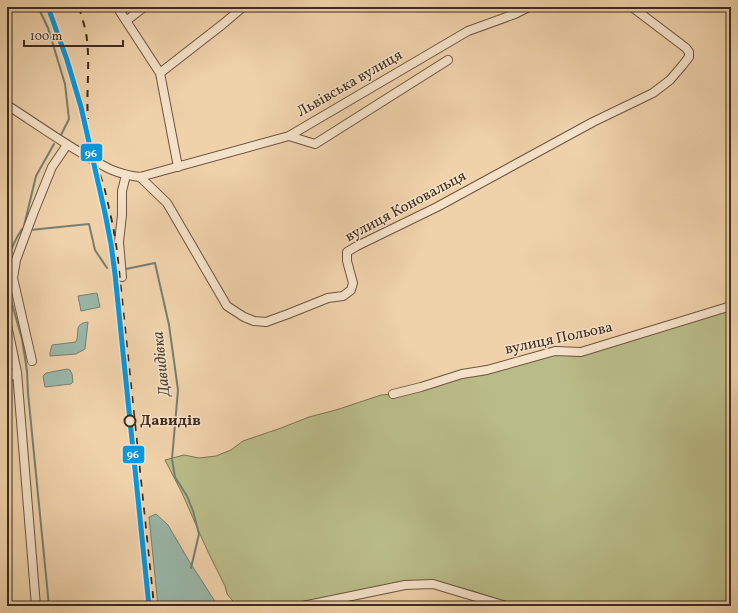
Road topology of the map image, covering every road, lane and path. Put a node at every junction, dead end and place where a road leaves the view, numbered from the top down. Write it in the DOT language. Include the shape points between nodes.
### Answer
graph roads {
  1 [pos="117,7"];
  2 [pos="144,7"];
  3 [pos="243,7"];
  4 [pos="529,7"];
  5 [pos="632,7"];
  6 [pos="126,21"];
  7 [pos="448,60"];
  8 [pos="160,73"];
  9 [pos="7,105"];
  10 [pos="290,136"];
  11 [pos="67,145"];
  12 [pos="178,167"];
  13 [pos="126,175"];
  14 [pos="140,178"];
  15 [pos="122,277"];
  16 [pos="731,306"];
  17 [pos="7,325"];
  18 [pos="32,361"];
  19 [pos="17,372"];
  20 [pos="7,378"];
  21 [pos="392,394"];
  22 [pos="36,606"];
  23 [pos="303,606"];
  24 [pos="506,606"];
  1 -- 6 [label="street"];
  2 -- 6 [label="street"];
  3 -- 8 [label="street"];
  4 -- 10 [label="street, Львівська вулиця" via="468,31"];
  5 -- 14 [label="street, вулиця Коновальця" via="689,52 689,57 670,80 653,93 347,252 352,283 351,290 343,296 328,298 266,322 244,317 227,306 167,203"];
  6 -- 8 [label="street"];
  7 -- 10 [label="street" via="315,144"];
  8 -- 12 [label="street"];
  9 -- 11 [label="street"];
  10 -- 12 [label="street, Львівська вулиця"];
  11 -- 13 [label="street" via="99,164"];
  11 -- 18 [label="street" via="52,167 16,260 13,278"];
  12 -- 14 [label="street, Львівська вулиця"];
  13 -- 14 [label="street"];
  13 -- 15 [label="street" via="122,191 119,242"];
  16 -- 21 [label="street, вулиця Польова" via="581,352 555,351"];
  17 -- 19 [label="street"];
  19 -- 20 [label="street"];
  19 -- 22 [label="street"];
  23 -- 24 [label="street" via="406,585 433,584"];
}
